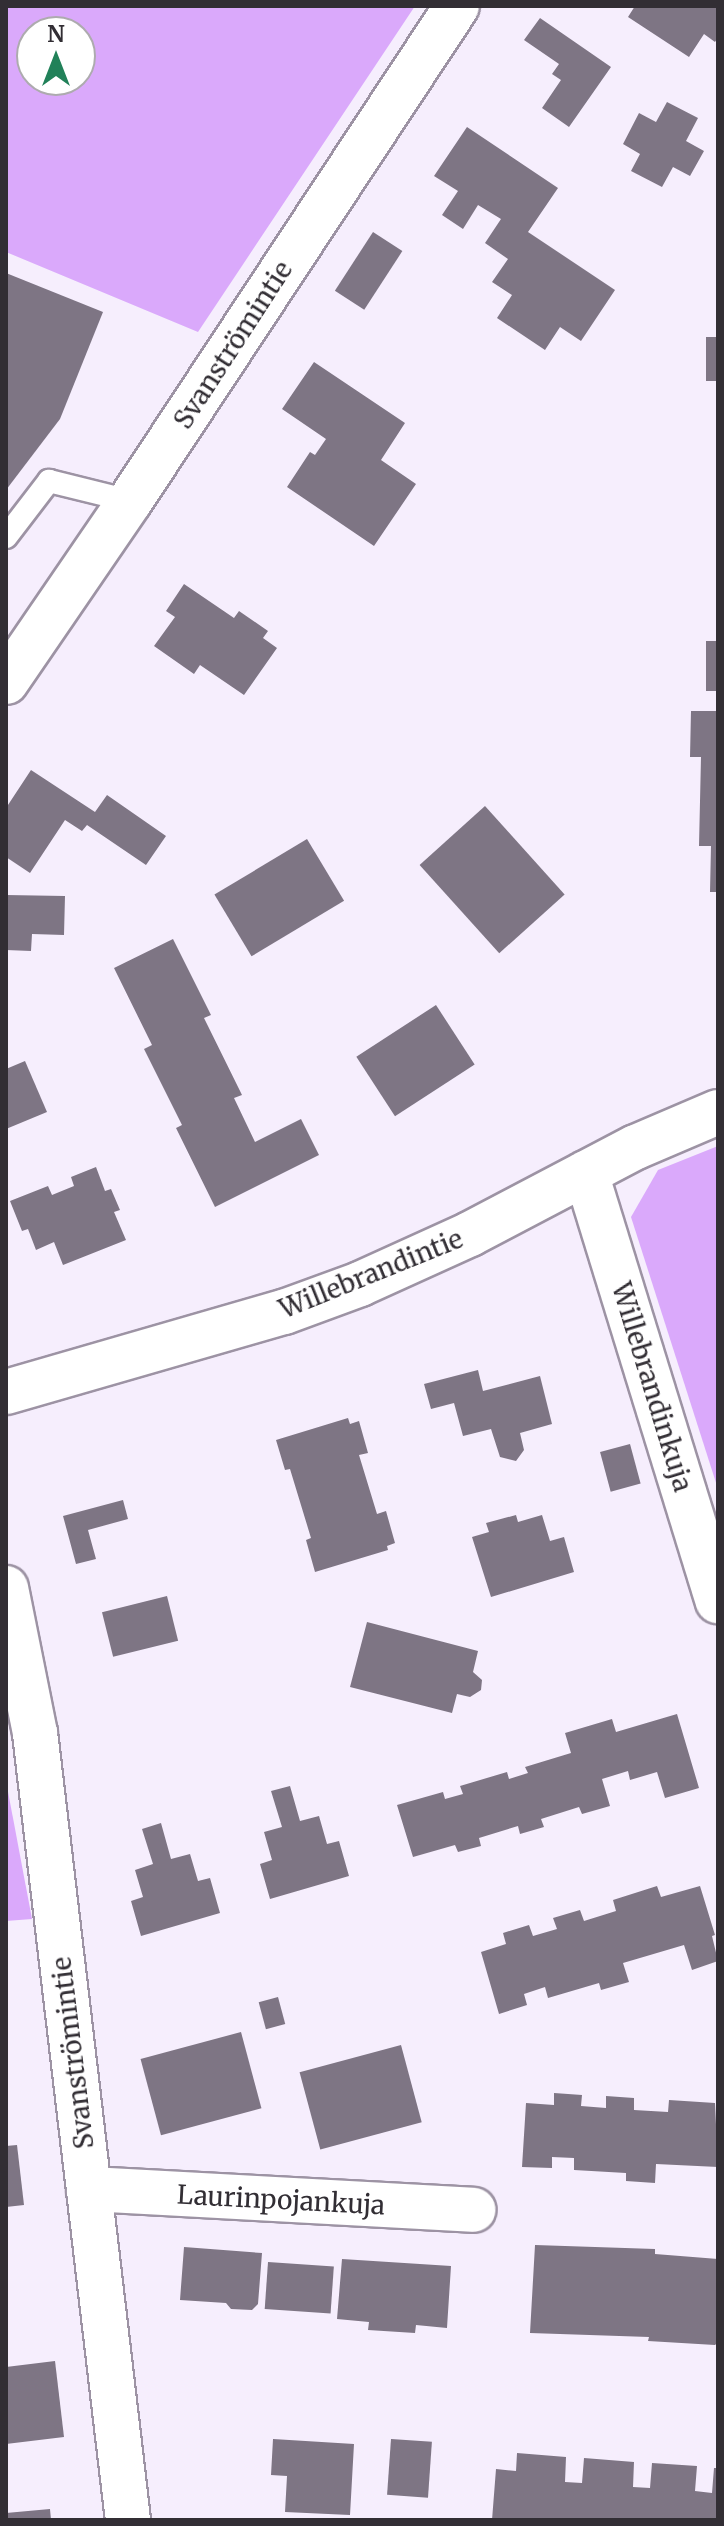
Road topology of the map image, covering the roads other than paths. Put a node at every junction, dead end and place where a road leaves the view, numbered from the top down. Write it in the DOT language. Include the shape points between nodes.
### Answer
graph roads {
  1 [pos="457,6"];
  2 [pos="130,501"];
  3 [pos="6,537"];
  4 [pos="6,682"];
  5 [pos="718,1112"];
  6 [pos="586,1173"];
  7 [pos="6,1392"];
  8 [pos="6,1588"];
  9 [pos="718,1601"];
  10 [pos="89,2189"];
  11 [pos="473,2210"];
  12 [pos="128,2520"];
  1 -- 2 [label="street, Svanströmintie"];
  2 -- 3 [label="lane" via="49,481"];
  2 -- 4 [label="street, Svanströmintie"];
  5 -- 6 [label="street, Willebrandintie"];
  6 -- 7 [label="street, Willebrandintie" via="360,1284 284,1312"];
  6 -- 9 [label="street, Willebrandinkuja"];
  8 -- 10 [label="street, Svanströmintie" via="35,1733"];
  10 -- 11 [label="street, Laurinpojankuja"];
  10 -- 12 [label="street, Svanströmintie"];
}
